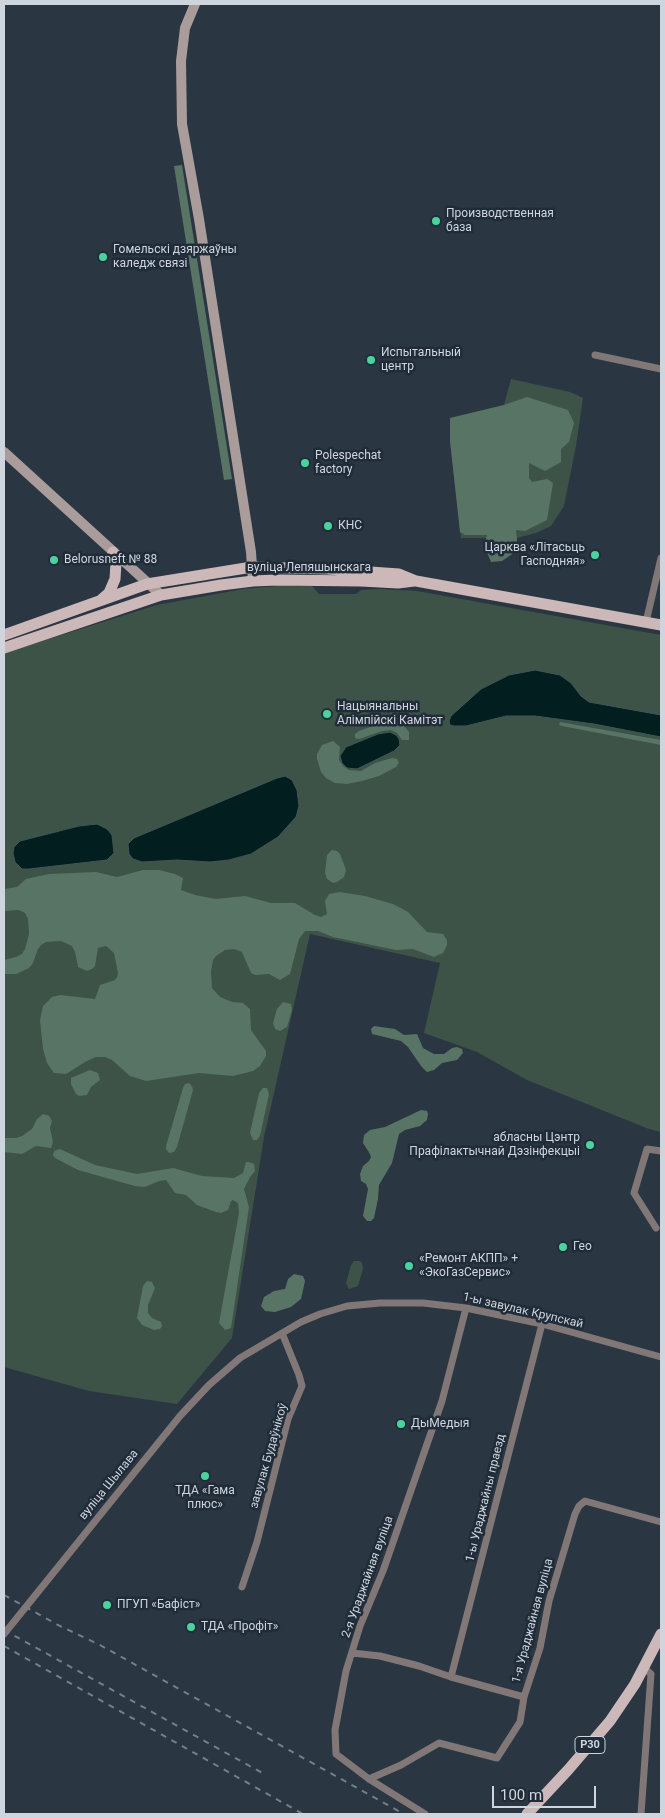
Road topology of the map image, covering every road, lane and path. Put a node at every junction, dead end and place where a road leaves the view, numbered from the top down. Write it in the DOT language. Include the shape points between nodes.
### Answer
graph roads {
  1 [pos="195,4"];
  2 [pos="595,355"];
  3 [pos="661,368"];
  4 [pos="4,452"];
  5 [pos="113,552"];
  6 [pos="661,558"];
  7 [pos="252,567"];
  8 [pos="253,581"];
  9 [pos="416,581"];
  10 [pos="147,584"];
  11 [pos="161,595"];
  12 [pos="100,601"];
  13 [pos="646,622"];
  14 [pos="661,625"];
  15 [pos="4,634"];
  16 [pos="4,648"];
  17 [pos="661,1151"];
  18 [pos="656,1228"];
  19 [pos="466,1308"];
  20 [pos="542,1324"];
  21 [pos="282,1333"];
  22 [pos="661,1357"];
  23 [pos="240,1358"];
  24 [pos="661,1522"];
  25 [pos="242,1587"];
  26 [pos="4,1634"];
  27 [pos="661,1634"];
  28 [pos="352,1653"];
  29 [pos="644,1668"];
  30 [pos="451,1677"];
  31 [pos="524,1697"];
  32 [pos="369,1780"];
  33 [pos="425,1814"];
  34 [pos="527,1814"];
  35 [pos="641,1814"];
  1 -- 7 [label="main road" via="186,28 181,61 182,124"];
  2 -- 3 [label="street"];
  4 -- 5 [label="main road"];
  5 -- 10 [label="main road"];
  5 -- 12 [label="main road" via="115,579 109,593"];
  6 -- 13 [label="street"];
  7 -- 8 [label="main road"];
  7 -- 9 [label="main road, вуліца Лепяшынскага" via="399,574"];
  7 -- 10 [label="main road, вуліца Лепяшынскага"];
  8 -- 9 [label="main road, вуліца Лепяшынскага"];
  8 -- 11 [label="main road, вуліца Лепяшынскага"];
  9 -- 13 [label="main road, вуліца Лепяшынскага"];
  10 -- 11 [label="main road"];
  10 -- 12 [label="main road, вуліца Лепяшынскага"];
  11 -- 16 [label="main road, вуліца Лепяшынскага"];
  12 -- 15 [label="main road, вуліца Лепяшынскага"];
  13 -- 14 [label="main road, вуліца Лепяшынскага"];
  17 -- 18 [label="street" via="647,1149 634,1193"];
  19 -- 20 [label="street, 1-ы завулак Крупскай"];
  19 -- 21 [label="street, 1-ы завулак Крупскай" via="361,1304 320,1314"];
  19 -- 28 [label="street, 2-я Ураджайная вуліца" via="442,1401"];
  20 -- 22 [label="street, 1-ы завулак Крупскай"];
  20 -- 30 [label="street, 1-ы Ураджайны праезд"];
  21 -- 23 [label="street, 1-ы завулак Крупскай"];
  21 -- 25 [label="street, завулак Будаўнікоў" via="302,1386 288,1419 257,1542"];
  23 -- 26 [label="street, вуліца Шылава" via="180,1416"];
  24 -- 31 [label="street, 1-я Ураджайная вуліца" via="585,1501 579,1506 549,1601 540,1648"];
  27 -- 29 [label="main road, Р30"];
  28 -- 30 [label="street" via="388,1658"];
  28 -- 32 [label="street, 2-я Ураджайная вуліца" via="335,1730 336,1754"];
  29 -- 34 [label="main road, Р30" via="610,1721"];
  29 -- 35 [label="street" via="651,1674"];
  30 -- 31 [label="street"];
  31 -- 32 [label="street, 1-я Ураджайная вуліца" via="520,1722 497,1758 439,1743"];
  32 -- 33 [label="street, 2-я Ураджайная вуліца"];
}
